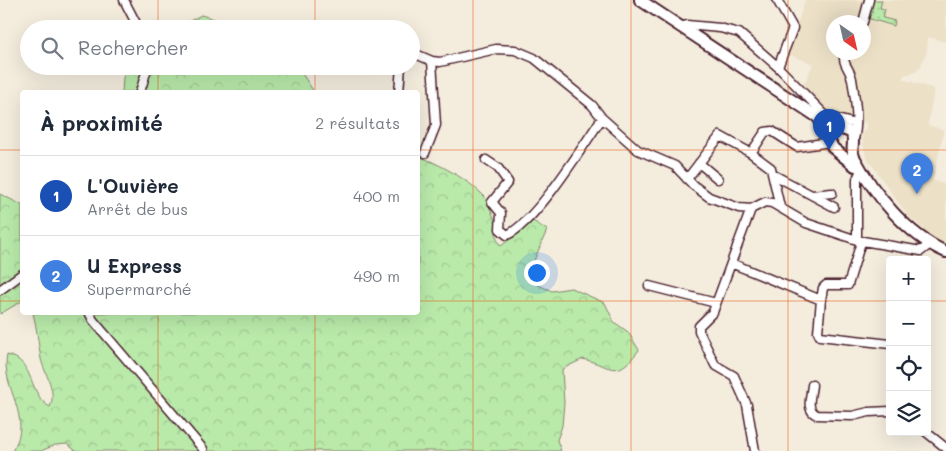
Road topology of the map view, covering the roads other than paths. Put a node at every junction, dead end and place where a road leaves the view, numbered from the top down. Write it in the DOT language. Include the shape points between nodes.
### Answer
graph roads {
  1 [pos="124,0"];
  2 [pos="640,0"];
  3 [pos="777,0"];
  4 [pos="869,0"];
  5 [pos="865,15"];
  6 [pos="134,20"];
  7 [pos="680,27"];
  8 [pos="420,56"];
  9 [pos="844,60"];
  10 [pos="432,61"];
  11 [pos="778,67"];
  12 [pos="145,75"];
  13 [pos="400,75"];
  14 [pos="141,90"];
  15 [pos="399,90"];
  16 [pos="816,116"];
  17 [pos="602,118"];
  18 [pos="848,127"];
  19 [pos="830,139"];
  20 [pos="852,143"];
  21 [pos="839,151"];
  22 [pos="426,153"];
  23 [pos="751,153"];
  24 [pos="486,160"];
  25 [pos="699,163"];
  26 [pos="861,174"];
  27 [pos="774,175"];
  28 [pos="687,178"];
  29 [pos="718,179"];
  30 [pos="832,193"];
  31 [pos="812,195"];
  32 [pos="780,207"];
  33 [pos="834,207"];
  34 [pos="751,208"];
  35 [pos="859,241"];
  36 [pos="923,246"];
  37 [pos="946,252"];
  38 [pos="946,257"];
  39 [pos="731,263"];
  40 [pos="20,275"];
  41 [pos="649,286"];
  42 [pos="0,290"];
  43 [pos="821,300"];
  44 [pos="716,303"];
  45 [pos="90,315"];
  46 [pos="886,344"];
  47 [pos="812,385"];
  48 [pos="886,411"];
  49 [pos="931,436"];
  50 [pos="946,448"];
  51 [pos="203,449"];
  52 [pos="755,451"];
  1 -- 6 [label="street"];
  2 -- 7 [label="main road"];
  3 -- 11 [label="street" via="793,28"];
  4 -- 5 [label="street"];
  7 -- 11 [label="street" via="720,28 739,33"];
  7 -- 16 [label="main road"];
  8 -- 10 [label="street"];
  9 -- 18 [label="street" via="852,78"];
  10 -- 17 [label="street" via="454,60 506,48 524,53 592,105"];
  10 -- 22 [label="street" via="436,125"];
  11 -- 18 [label="street" via="826,116"];
  12 -- 14 [label="street"];
  13 -- 15 [label="street"];
  16 -- 18 [label="main road"];
  16 -- 19 [label="main road"];
  17 -- 24 [label="street" via="547,197 507,235 500,229 502,213 492,202 508,182 498,168"];
  17 -- 28 [label="street" via="638,150 676,166"];
  18 -- 19 [label="main road" via="834,130"];
  18 -- 20 [label="main road"];
  19 -- 21 [label="main road" via="833,148"];
  19 -- 23 [label="street" via="797,147 769,130"];
  20 -- 21 [label="main road" via="846,151"];
  20 -- 36 [label="main road" via="855,157 890,210"];
  21 -- 26 [label="main road"];
  23 -- 25 [label="street" via="720,136"];
  23 -- 27 [label="street" via="771,168"];
  25 -- 28 [label="street"];
  25 -- 29 [label="street"];
  26 -- 35 [label="street" via="857,179"];
  26 -- 36 [label="main road" via="893,220"];
  27 -- 31 [label="street"];
  27 -- 32 [label="street"];
  28 -- 34 [label="street" via="709,197 739,208"];
  30 -- 31 [label="street"];
  31 -- 33 [label="street"];
  32 -- 34 [label="street" via="765,202"];
  32 -- 35 [label="street" via="806,223"];
  34 -- 39 [label="street"];
  35 -- 36 [label="street"];
  35 -- 43 [label="street" via="848,285 826,285"];
  36 -- 37 [label="main road"];
  36 -- 38 [label="main road"];
  39 -- 43 [label="street"];
  39 -- 44 [label="street"];
  40 -- 42 [label="street"];
  41 -- 44 [label="street"];
  43 -- 46 [label="street" via="820,336"];
  44 -- 52 [label="street" via="709,318 699,326 699,333 715,364 734,376 748,405"];
  45 -- 51 [label="street"];
  47 -- 48 [label="street" via="810,408 817,415 852,416"];
  49 -- 50 [label="street"];
}
